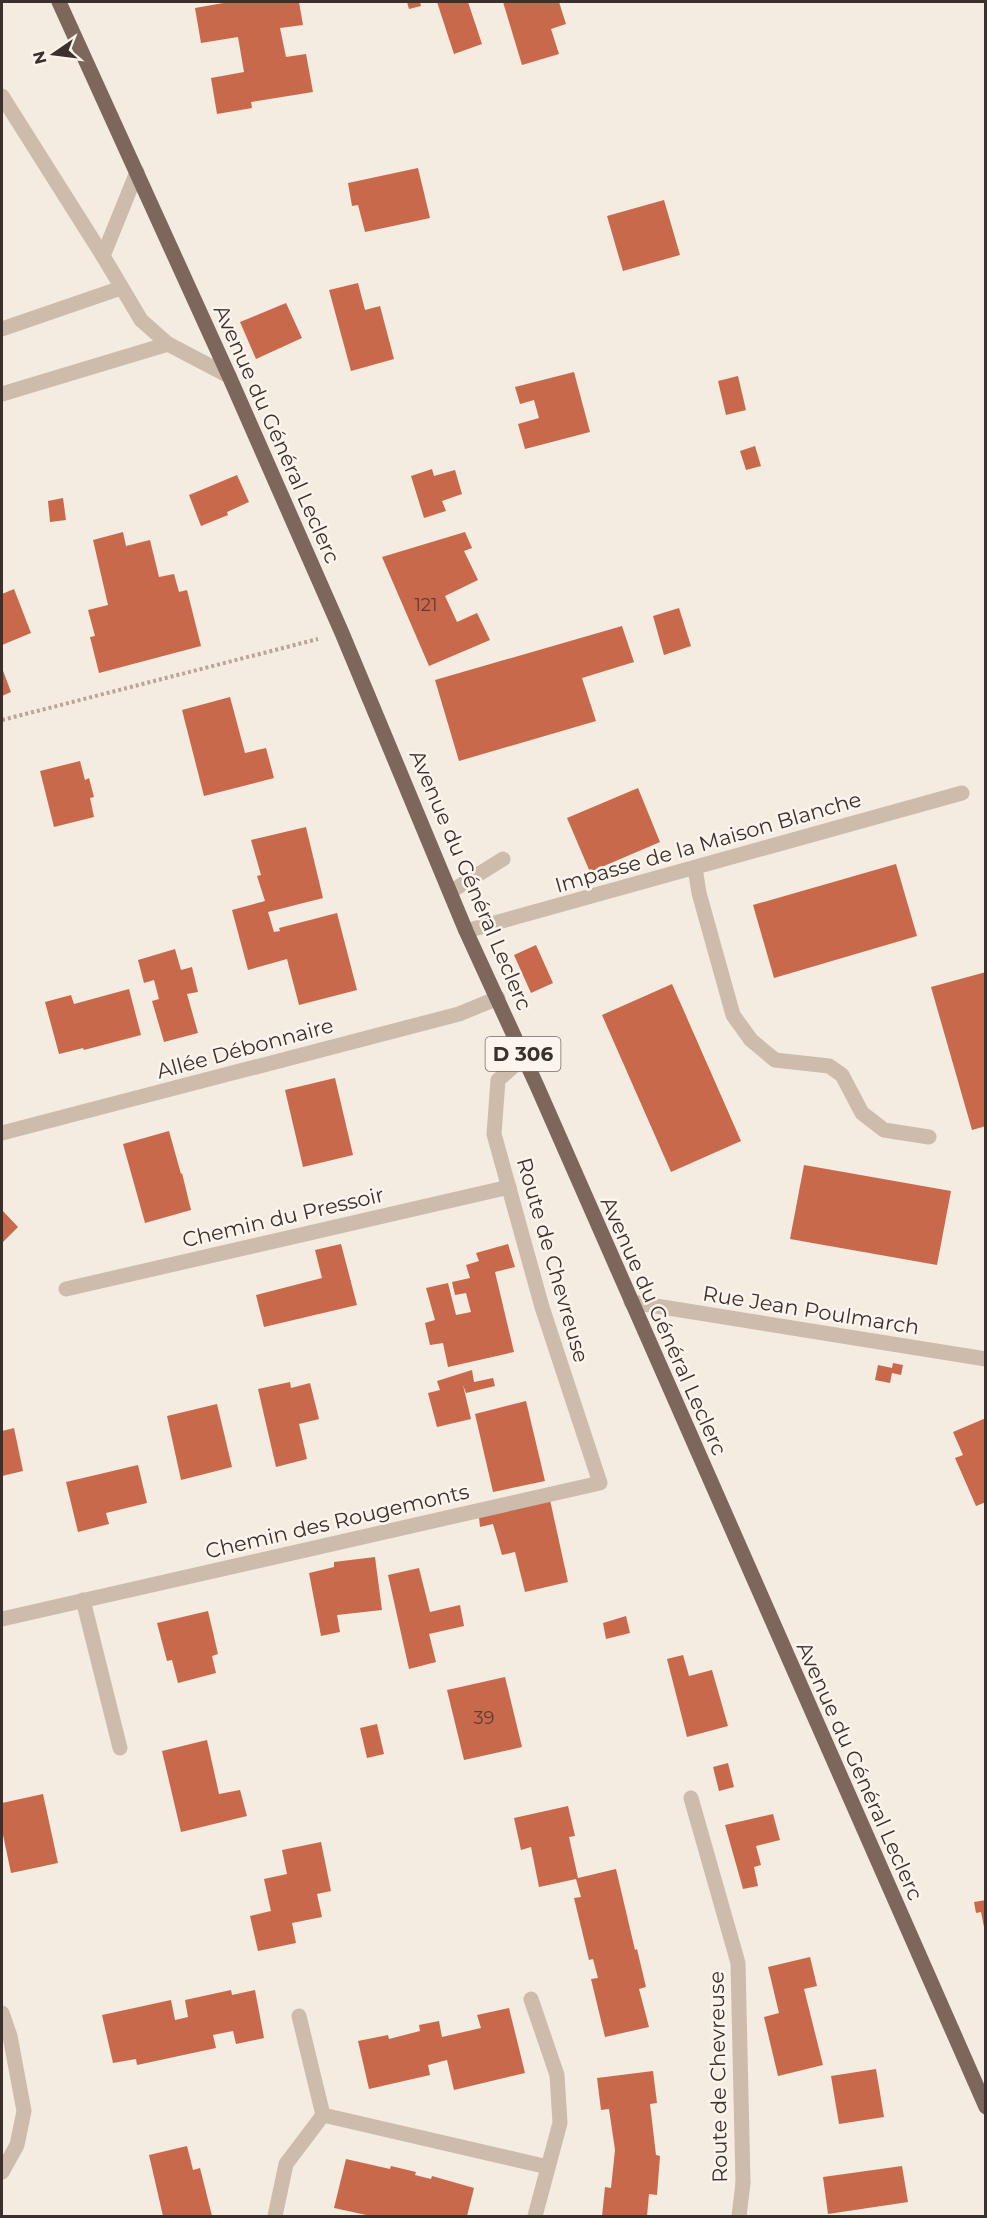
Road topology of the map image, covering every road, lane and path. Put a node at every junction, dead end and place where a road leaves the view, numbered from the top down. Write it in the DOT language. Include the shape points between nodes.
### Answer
graph roads {
  1 [pos="59,2"];
  2 [pos="2,96"];
  3 [pos="137,172"];
  4 [pos="103,256"];
  5 [pos="121,288"];
  6 [pos="2,329"];
  7 [pos="168,344"];
  8 [pos="229,375"];
  9 [pos="2,394"];
  10 [pos="342,633"];
  11 [pos="2,720"];
  12 [pos="962,793"];
  13 [pos="503,859"];
  14 [pos="694,867"];
  15 [pos="450,892"];
  16 [pos="466,932"];
  17 [pos="498,998"];
  18 [pos="524,1057"];
  19 [pos="2,1134"];
  20 [pos="930,1137"];
  21 [pos="509,1187"];
  22 [pos="66,1289"];
  23 [pos="631,1302"];
  24 [pos="986,1359"];
  25 [pos="600,1483"];
  26 [pos="83,1600"];
  27 [pos="2,1619"];
  28 [pos="120,1748"];
  29 [pos="691,1798"];
  30 [pos="531,1999"];
  31 [pos="2,2013"];
  32 [pos="299,2016"];
  33 [pos="986,2107"];
  34 [pos="323,2115"];
  35 [pos="548,2167"];
  36 [pos="2,2172"];
  37 [pos="275,2217"];
  38 [pos="535,2217"];
  39 [pos="739,2217"];
  1 -- 3 [label="main road, Avenue du Général Leclerc / D 306"];
  2 -- 4 [label="street"];
  3 -- 4 [label="street"];
  3 -- 8 [label="main road, Avenue du Général Leclerc / D 306"];
  4 -- 5 [label="street"];
  5 -- 6 [label="street"];
  5 -- 7 [label="street" via="141,320"];
  7 -- 8 [label="street"];
  7 -- 9 [label="street"];
  8 -- 10 [label="main road, Avenue du Général Leclerc / D 306"];
  10 -- 11 [label="path"];
  10 -- 15 [label="main road, Avenue du Général Leclerc / D 306"];
  12 -- 14 [label="street, Impasse de la Maison Blanche"];
  13 -- 15 [label="street"];
  14 -- 16 [label="street, Impasse de la Maison Blanche"];
  14 -- 20 [label="street" via="733,1015 751,1040 775,1060 829,1066 842,1076 862,1113 884,1130"];
  15 -- 16 [label="main road, Avenue du Général Leclerc / D 306"];
  16 -- 17 [label="main road, Avenue du Général Leclerc / D 306"];
  17 -- 18 [label="main road, Avenue du Général Leclerc / D 306"];
  17 -- 19 [label="street, Allée Débonnaire" via="459,1014"];
  18 -- 21 [label="street, Route de Chevreuse" via="498,1080 494,1134"];
  18 -- 23 [label="main road, Avenue du Général Leclerc / D 306"];
  21 -- 22 [label="street, Chemin du Pressoir"];
  21 -- 25 [label="street, Route de Chevreuse" via="542,1307"];
  23 -- 24 [label="street, Rue Jean Poulmarch"];
  23 -- 33 [label="main road, Avenue du Général Leclerc / D 306"];
  25 -- 26 [label="street, Chemin des Rougemonts"];
  26 -- 27 [label="street, Chemin des Rougemonts"];
  26 -- 28 [label="street"];
  29 -- 39 [label="street, Route de Chevreuse" via="738,1964 742,2183"];
  30 -- 35 [label="street" via="557,2075 560,2123"];
  31 -- 36 [label="street" via="24,2111 17,2145"];
  32 -- 34 [label="street"];
  34 -- 35 [label="street"];
  34 -- 37 [label="street" via="286,2164"];
  35 -- 38 [label="street"];
}
